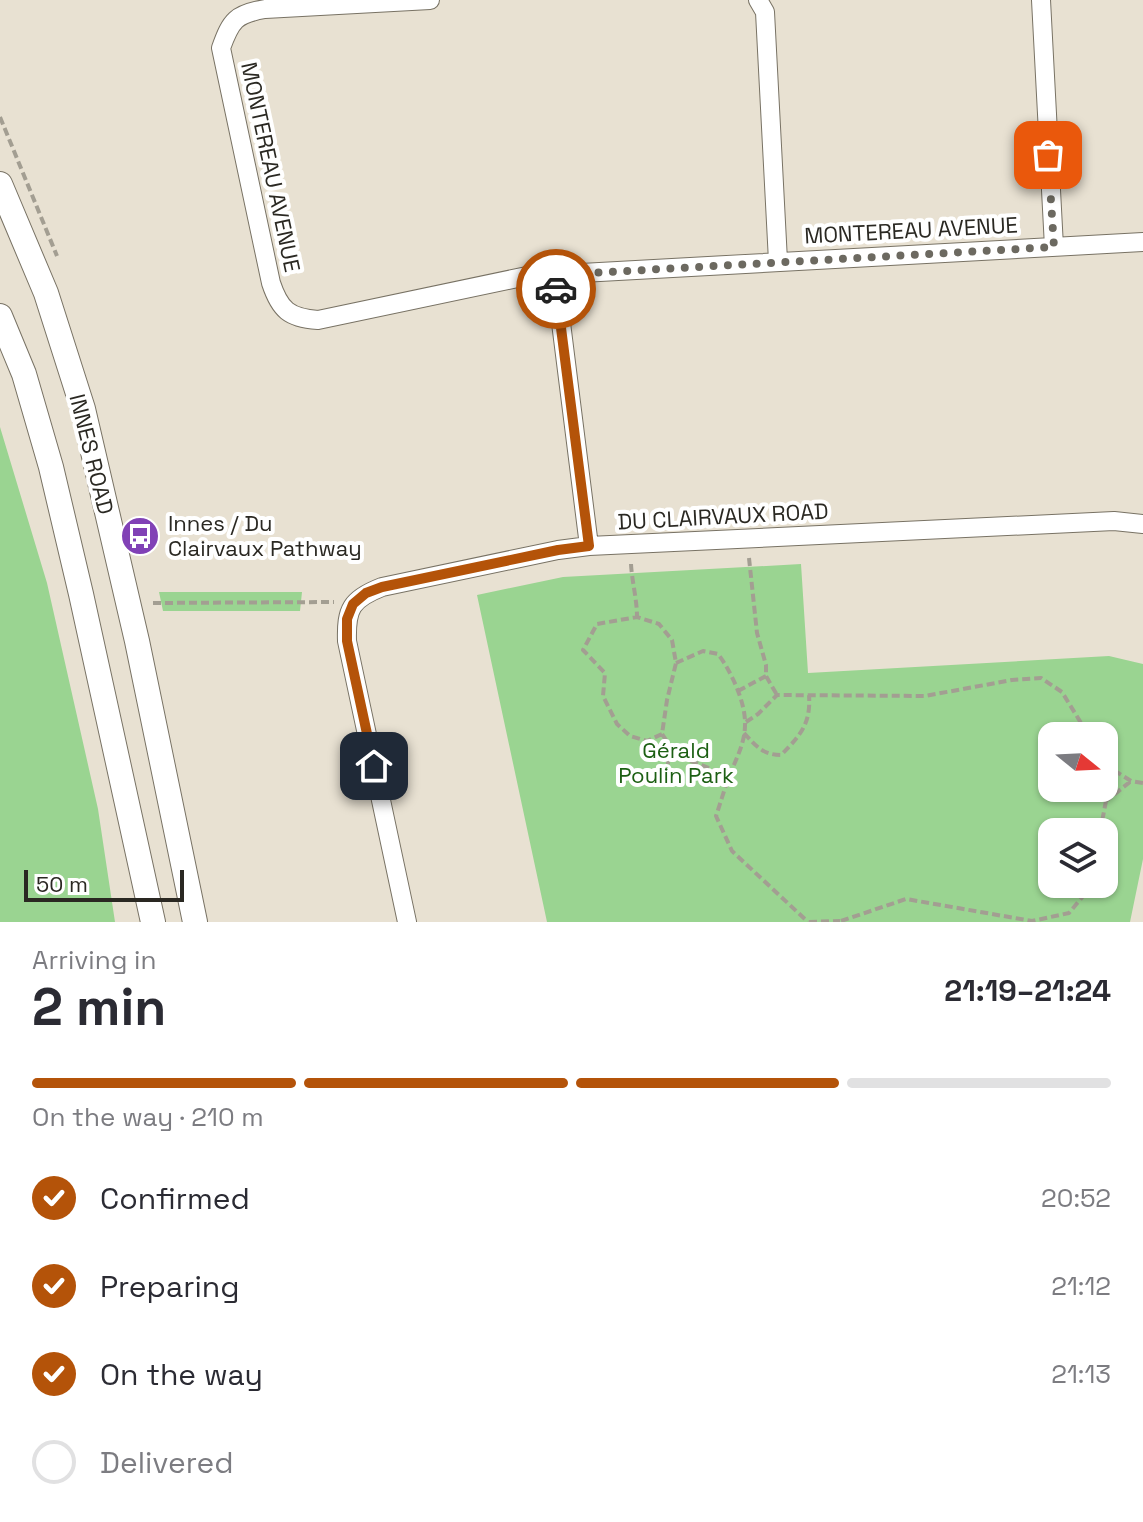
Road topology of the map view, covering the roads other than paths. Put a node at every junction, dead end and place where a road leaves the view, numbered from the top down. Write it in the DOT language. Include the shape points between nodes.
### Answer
graph roads {
  1 [pos="430,0"];
  2 [pos="758,0"];
  3 [pos="1041,0"];
  4 [pos="0,184"];
  5 [pos="1143,242"];
  6 [pos="1054,247"];
  7 [pos="778,261"];
  8 [pos="555,275"];
  9 [pos="0,316"];
  10 [pos="1143,524"];
  11 [pos="589,546"];
  12 [pos="153,922"];
  13 [pos="195,922"];
  14 [pos="407,922"];
  1 -- 8 [label="street, MONTEREAU AVENUE" via="245,12 227,33 221,48 276,298 287,312 318,320 500,280"];
  2 -- 7 [label="street, MONTEREAU AVENUE" via="765,12"];
  3 -- 6 [label="street"];
  4 -- 13 [label="main road, INNES ROAD" via="46,293 83,409"];
  5 -- 6 [label="street, MONTEREAU AVENUE"];
  6 -- 7 [label="street, MONTEREAU AVENUE"];
  7 -- 8 [label="street, MONTEREAU AVENUE"];
  8 -- 11 [label="street"];
  9 -- 12 [label="main road, INNES ROAD" via="24,374 51,467"];
  10 -- 11 [label="street, DU CLAIRVAUX ROAD" via="1114,521"];
  11 -- 14 [label="street, DU CLAIRVAUX ROAD" via="382,587 353,604 347,641"];
}
